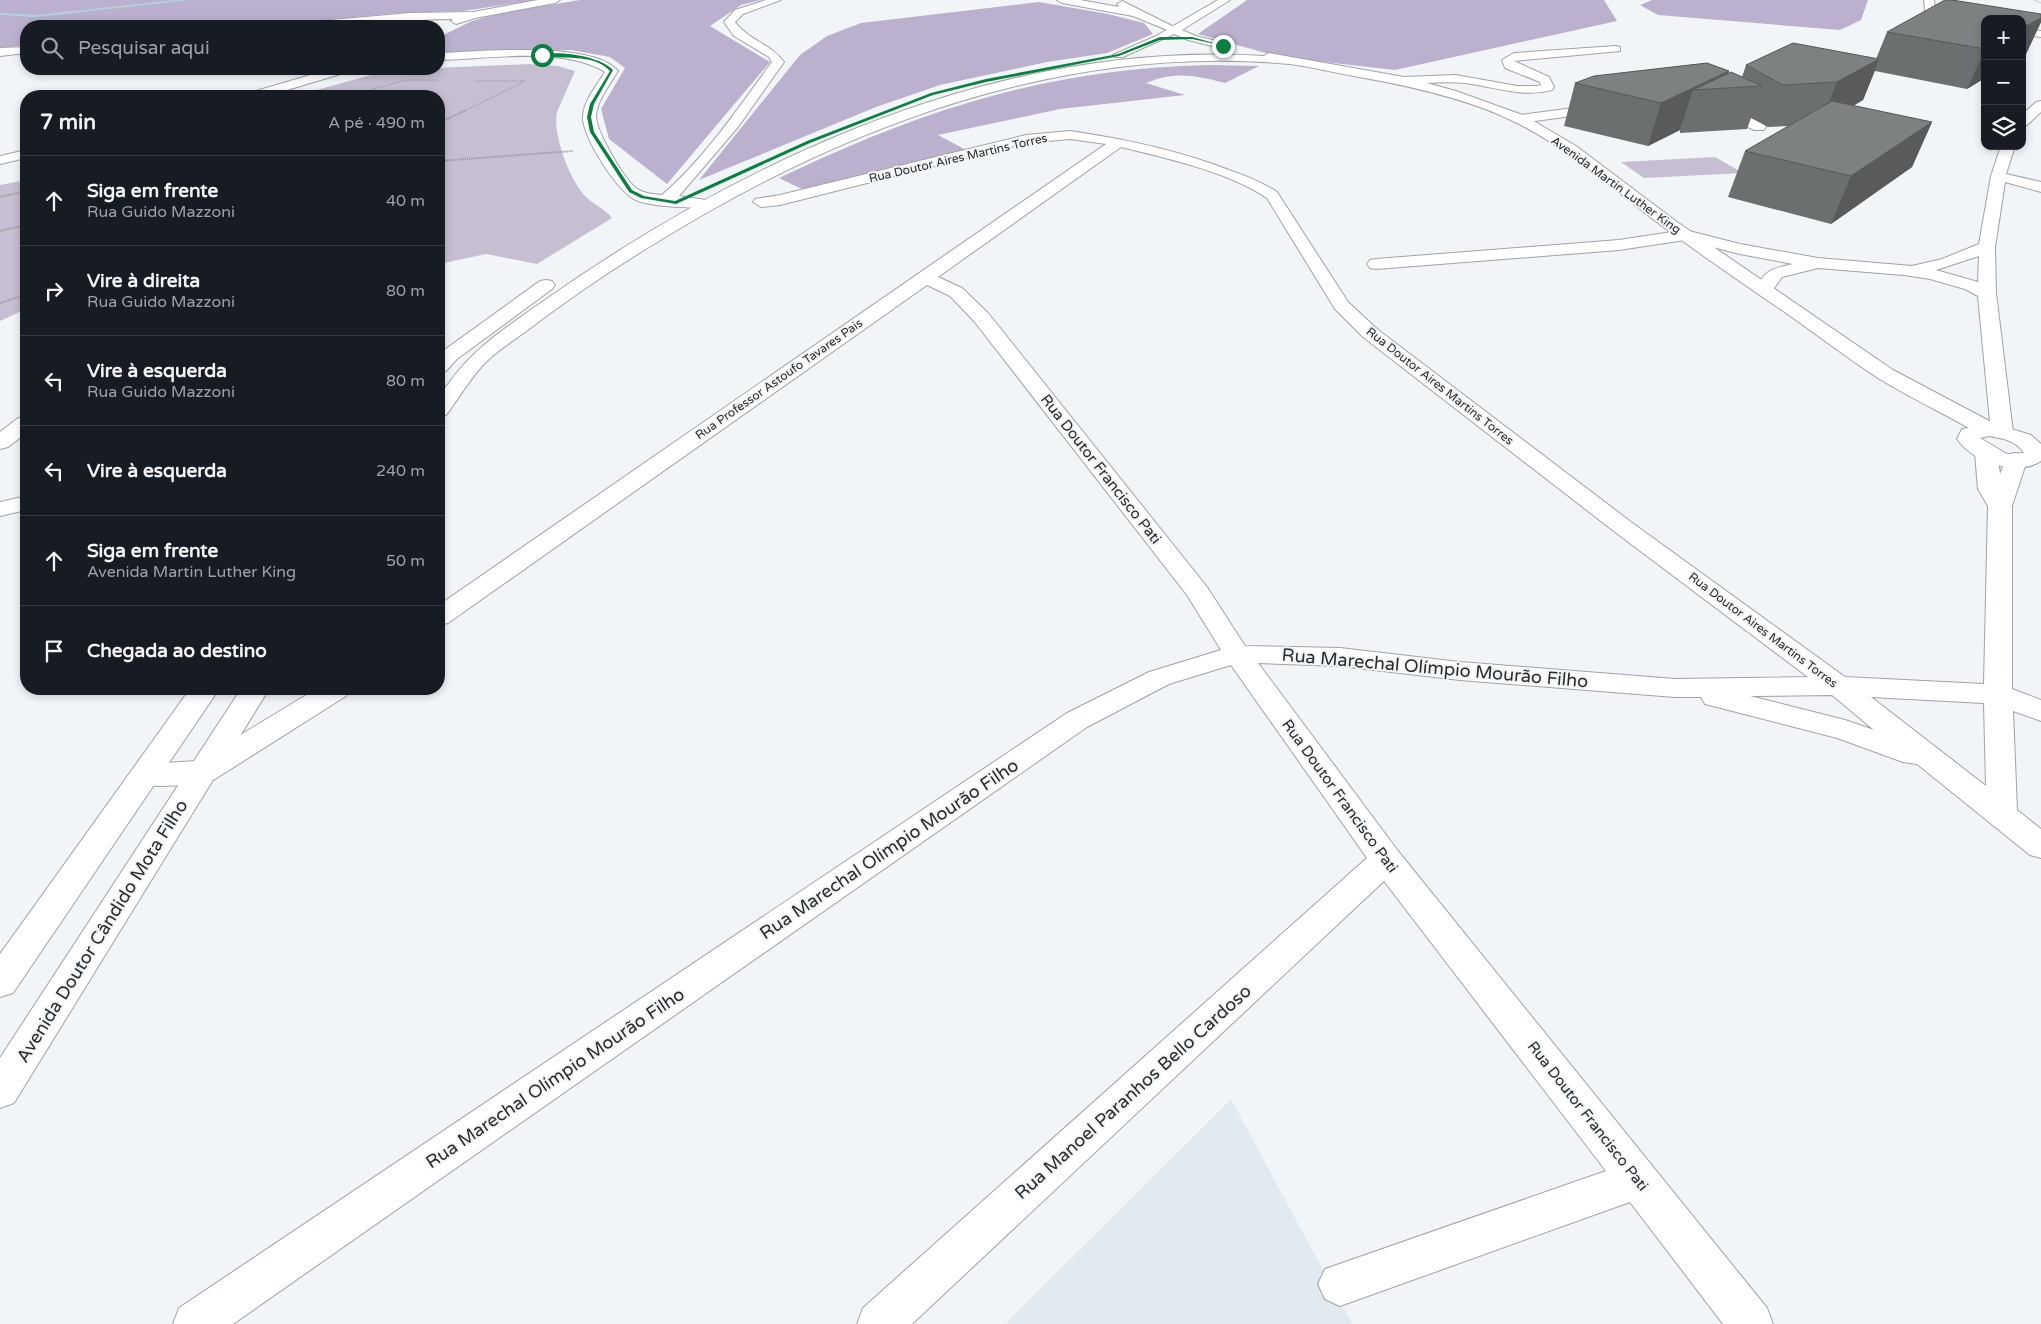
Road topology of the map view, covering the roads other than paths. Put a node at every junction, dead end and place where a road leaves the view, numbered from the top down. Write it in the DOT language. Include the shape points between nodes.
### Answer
graph roads {
  1 [pos="555,0"];
  2 [pos="776,0"];
  3 [pos="1062,0"];
  4 [pos="1117,0"];
  5 [pos="1225,0"];
  6 [pos="1930,0"];
  7 [pos="1136,13"];
  8 [pos="473,15"];
  9 [pos="364,20"];
  10 [pos="1981,24"];
  11 [pos="445,26"];
  12 [pos="1172,29"];
  13 [pos="2026,32"];
  14 [pos="2041,34"];
  15 [pos="1160,38"];
  16 [pos="1192,38"];
  17 [pos="1138,49"];
  18 [pos="1237,49"];
  19 [pos="20,50"];
  20 [pos="1616,50"];
  21 [pos="0,52"];
  22 [pos="445,57"];
  23 [pos="1224,57"];
  24 [pos="1162,59"];
  25 [pos="1287,61"];
  26 [pos="323,75"];
  27 [pos="1404,81"];
  28 [pos="274,90"];
  29 [pos="1706,100"];
  30 [pos="2041,105"];
  31 [pos="1614,106"];
  32 [pos="1520,119"];
  33 [pos="2026,119"];
  34 [pos="2026,124"];
  35 [pos="1759,126"];
  36 [pos="2041,129"];
  37 [pos="1119,142"];
  38 [pos="2007,150"];
  39 [pos="20,155"];
  40 [pos="0,160"];
  41 [pos="1998,176"];
  42 [pos="722,180"];
  43 [pos="706,188"];
  44 [pos="2041,188"];
  45 [pos="761,202"];
  46 [pos="707,204"];
  47 [pos="666,205"];
  48 [pos="1685,235"];
  49 [pos="1987,247"];
  50 [pos="1818,263"];
  51 [pos="1376,264"];
  52 [pos="1904,270"];
  53 [pos="925,278"];
  54 [pos="555,279"];
  55 [pos="1764,290"];
  56 [pos="1987,293"];
  57 [pos="479,358"];
  58 [pos="445,360"];
  59 [pos="445,361"];
  60 [pos="445,403"];
  61 [pos="20,428"];
  62 [pos="1987,432"];
  63 [pos="0,442"];
  64 [pos="1986,453"];
  65 [pos="2032,460"];
  66 [pos="2000,506"];
  67 [pos="445,613"];
  68 [pos="1237,654"];
  69 [pos="1838,686"];
  70 [pos="1675,688"];
  71 [pos="1998,694"];
  72 [pos="201,695"];
  73 [pos="251,695"];
  74 [pos="326,695"];
  75 [pos="2041,711"];
  76 [pos="1935,763"];
  77 [pos="204,771"];
  78 [pos="146,775"];
  79 [pos="2002,816"];
  80 [pos="2041,846"];
  81 [pos="1386,860"];
  82 [pos="0,982"];
  83 [pos="0,1091"];
  84 [pos="1638,1180"];
  85 [pos="1340,1284"];
  86 [pos="195,1324"];
  87 [pos="879,1324"];
  88 [pos="1751,1324"];
  1 -- 8 [label="street"];
  2 -- 47 [label="street" via="739,12 729,22 738,34 773,54 778,62 733,124"];
  3 -- 7 [label="street"];
  4 -- 7 [label="street"];
  5 -- 12 [label="street, Avenida Martin Luther King"];
  6 -- 10 [label="street" via="1930,10 1936,13"];
  7 -- 12 [label="street"];
  8 -- 9 [label="street"];
  8 -- 11 [label="street"];
  12 -- 15 [label="street, Avenida Martin Luther King"];
  12 -- 16 [label="street, Avenida Martin Luther King"];
  13 -- 14 [label="street"];
  15 -- 16 [label="street, Avenida Martin Luther King"];
  15 -- 17 [label="street, Avenida Martin Luther King"];
  16 -- 18 [label="street, Avenida Martin Luther King"];
  17 -- 24 [label="street" via="1143,56"];
  17 -- 42 [label="street" via="932,94 808,142"];
  18 -- 23 [label="street" via="1236,54"];
  18 -- 25 [label="street, Avenida Martin Luther King"];
  19 -- 21 [label="street"];
  20 -- 27 [label="street" via="1508,60 1509,65 1545,80 1548,86 1539,90 1445,77"];
  22 -- 47 [label="street" via="569,55 606,64 612,71 592,104 589,117 592,132 630,191"];
  23 -- 24 [label="street, Avenida Martin Luther King"];
  23 -- 25 [label="street, Avenida Martin Luther King"];
  24 -- 46 [label="street" via="1034,78 943,102 809,153"];
  25 -- 27 [label="street, Avenida Martin Luther King"];
  26 -- 28 [label="street"];
  27 -- 32 [label="street, Avenida Martin Luther King" via="1458,96"];
  29 -- 35 [label="street"];
  30 -- 33 [label="street"];
  31 -- 32 [label="street"];
  32 -- 48 [label="street, Avenida Martin Luther King" via="1571,149"];
  34 -- 36 [label="street"];
  37 -- 45 [label="street, Rua Doutor Aires Martins Torres" via="1070,135 1026,139"];
  37 -- 53 [label="street, Rua Professor Astoufo Tavares Pais"];
  37 -- 69 [label="street, Rua Doutor Aires Martins Torres" via="1196,162 1253,184 1272,195 1341,304 1370,333 1615,521"];
  38 -- 41 [label="street"];
  39 -- 40 [label="street"];
  41 -- 44 [label="street"];
  41 -- 49 [label="street"];
  43 -- 47 [label="street"];
  46 -- 47 [label="street"];
  46 -- 57 [label="street" via="539,312"];
  48 -- 50 [label="street"];
  48 -- 51 [label="street" via="1619,245"];
  48 -- 55 [label="street, Avenida Martin Luther King"];
  49 -- 52 [label="street" via="1946,263"];
  49 -- 56 [label="street"];
  50 -- 52 [label="street"];
  50 -- 55 [label="street" via="1776,273"];
  52 -- 56 [label="street" via="1954,280"];
  53 -- 67 [label="street, Rua Professor Astoufo Tavares Pais"];
  53 -- 68 [label="street, Rua Doutor Francisco Pati" via="956,292 981,317 1198,592"];
  54 -- 58 [label="street" via="506,312"];
  55 -- 62 [label="street, Avenida Martin Luther King" via="1910,388"];
  56 -- 62 [label="street"];
  57 -- 59 [label="street"];
  57 -- 60 [label="street"];
  61 -- 63 [label="street"];
  62 -- 64 [label="street" via="1968,439"];
  62 -- 65 [label="street" via="2027,442 2035,449"];
  64 -- 65 [label="street"];
  64 -- 66 [label="street" via="1990,489"];
  65 -- 66 [label="street"];
  66 -- 71 [label="street"];
  68 -- 70 [label="street, Rua Marechal Olímpio Mourão Filho" via="1340,657 1460,671"];
  68 -- 81 [label="street, Rua Doutor Francisco Pati"];
  68 -- 86 [label="street, Rua Marechal Olímpio Mourão Filho" via="1158,678 1077,720"];
  69 -- 70 [label="street, Rua Marechal Olímpio Mourão Filho"];
  69 -- 71 [label="street, Rua Marechal Olímpio Mourão Filho"];
  69 -- 76 [label="street, Rua Doutor Aires Martins Torres"];
  70 -- 76 [label="street, Rua Marechal Olímpio Mourão Filho" via="1846,730"];
  71 -- 75 [label="street, Rua Marechal Olímpio Mourão Filho"];
  71 -- 79 [label="street"];
  72 -- 78 [label="street"];
  73 -- 77 [label="street, Avenida Doutor Cândido Mota Filho"];
  74 -- 77 [label="street"];
  76 -- 79 [label="street, Rua Doutor Aires Martins Torres"];
  77 -- 78 [label="street, Avenida Doutor Cândido Mota Filho"];
  77 -- 83 [label="street, Avenida Doutor Cândido Mota Filho"];
  78 -- 82 [label="street"];
  79 -- 80 [label="street, Rua Doutor Aires Martins Torres"];
  81 -- 84 [label="street, Rua Doutor Francisco Pati"];
  81 -- 87 [label="street, Rua Manoel Paranhos Bello Cardoso"];
  84 -- 85 [label="street"];
  84 -- 88 [label="street, Rua Doutor Francisco Pati"];
}
